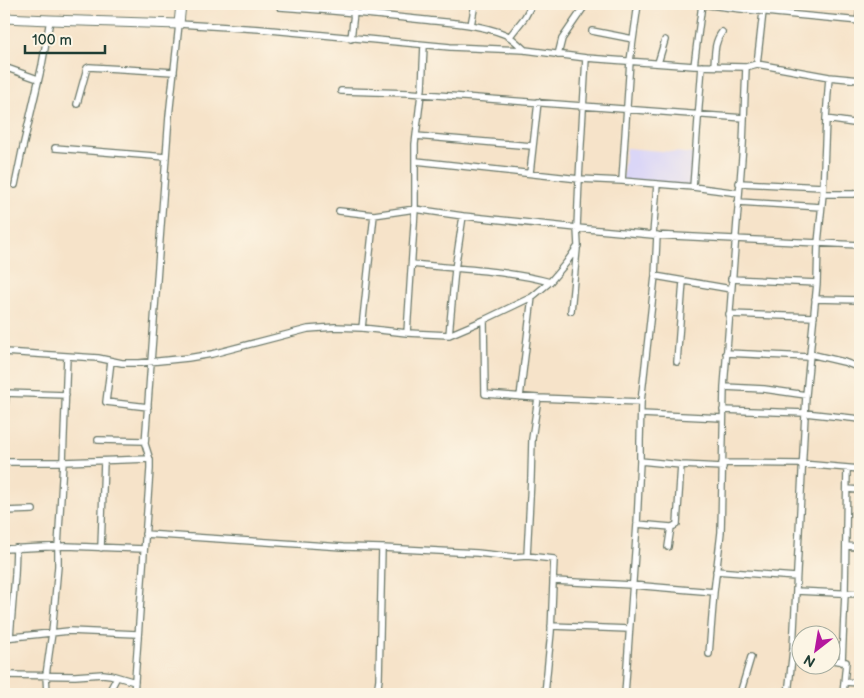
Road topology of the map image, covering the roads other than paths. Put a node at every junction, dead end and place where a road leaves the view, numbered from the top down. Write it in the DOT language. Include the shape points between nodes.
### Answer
graph roads {
  1 [pos="181,4"];
  2 [pos="355,4"];
  3 [pos="475,4"];
  4 [pos="532,4"];
  5 [pos="586,4"];
  6 [pos="638,4"];
  7 [pos="701,4"];
  8 [pos="709,4"];
  9 [pos="777,4"];
  10 [pos="280,7"];
  11 [pos="860,10"];
  12 [pos="355,12"];
  13 [pos="763,12"];
  14 [pos="775,13"];
  15 [pos="4,18"];
  16 [pos="50,20"];
  17 [pos="859,21"];
  18 [pos="179,24"];
  19 [pos="471,25"];
  20 [pos="592,31"];
  21 [pos="722,32"];
  22 [pos="510,36"];
  23 [pos="351,39"];
  24 [pos="633,39"];
  25 [pos="665,40"];
  26 [pos="424,45"];
  27 [pos="525,50"];
  28 [pos="558,55"];
  29 [pos="586,58"];
  30 [pos="630,61"];
  31 [pos="658,63"];
  32 [pos="757,64"];
  33 [pos="694,66"];
  34 [pos="702,66"];
  35 [pos="714,66"];
  36 [pos="4,67"];
  37 [pos="746,67"];
  38 [pos="174,72"];
  39 [pos="829,77"];
  40 [pos="38,79"];
  41 [pos="860,80"];
  42 [pos="341,91"];
  43 [pos="421,94"];
  44 [pos="538,102"];
  45 [pos="77,104"];
  46 [pos="583,106"];
  47 [pos="627,110"];
  48 [pos="698,114"];
  49 [pos="744,118"];
  50 [pos="826,119"];
  51 [pos="860,124"];
  52 [pos="416,136"];
  53 [pos="532,146"];
  54 [pos="55,148"];
  55 [pos="166,156"];
  56 [pos="416,161"];
  57 [pos="530,174"];
  58 [pos="579,179"];
  59 [pos="622,181"];
  60 [pos="739,183"];
  61 [pos="657,184"];
  62 [pos="15,185"];
  63 [pos="693,187"];
  64 [pos="823,190"];
  65 [pos="860,192"];
  66 [pos="739,193"];
  67 [pos="738,202"];
  68 [pos="821,207"];
  69 [pos="415,208"];
  70 [pos="339,211"];
  71 [pos="374,215"];
  72 [pos="463,216"];
  73 [pos="577,228"];
  74 [pos="655,235"];
  75 [pos="735,239"];
  76 [pos="818,243"];
  77 [pos="860,245"];
  78 [pos="578,246"];
  79 [pos="412,264"];
  80 [pos="455,269"];
  81 [pos="655,276"];
  82 [pos="732,279"];
  83 [pos="683,281"];
  84 [pos="550,282"];
  85 [pos="817,283"];
  86 [pos="731,289"];
  87 [pos="532,296"];
  88 [pos="815,299"];
  89 [pos="860,300"];
  90 [pos="571,312"];
  91 [pos="729,314"];
  92 [pos="814,317"];
  93 [pos="484,320"];
  94 [pos="362,328"];
  95 [pos="407,332"];
  96 [pos="449,335"];
  97 [pos="4,352"];
  98 [pos="726,353"];
  99 [pos="67,356"];
  100 [pos="810,356"];
  101 [pos="111,361"];
  102 [pos="677,362"];
  103 [pos="151,363"];
  104 [pos="860,368"];
  105 [pos="724,387"];
  106 [pos="5,393"];
  107 [pos="66,396"];
  108 [pos="520,396"];
  109 [pos="806,396"];
  110 [pos="538,398"];
  111 [pos="641,402"];
  112 [pos="148,407"];
  113 [pos="723,410"];
  114 [pos="805,413"];
  115 [pos="641,414"];
  116 [pos="4,418"];
  117 [pos="722,418"];
  118 [pos="860,419"];
  119 [pos="98,440"];
  120 [pos="145,441"];
  121 [pos="149,458"];
  122 [pos="104,461"];
  123 [pos="640,461"];
  124 [pos="4,462"];
  125 [pos="63,462"];
  126 [pos="802,464"];
  127 [pos="681,465"];
  128 [pos="722,465"];
  129 [pos="848,468"];
  130 [pos="860,469"];
  131 [pos="847,489"];
  132 [pos="860,490"];
  133 [pos="33,510"];
  134 [pos="4,511"];
  135 [pos="637,524"];
  136 [pos="671,527"];
  137 [pos="145,534"];
  138 [pos="58,546"];
  139 [pos="846,546"];
  140 [pos="668,547"];
  141 [pos="860,547"];
  142 [pos="16,548"];
  143 [pos="101,548"];
  144 [pos="382,548"];
  145 [pos="4,549"];
  146 [pos="144,549"];
  147 [pos="527,556"];
  148 [pos="716,571"];
  149 [pos="796,577"];
  150 [pos="554,582"];
  151 [pos="632,585"];
  152 [pos="796,591"];
  153 [pos="714,592"];
  154 [pos="845,593"];
  155 [pos="860,594"];
  156 [pos="551,626"];
  157 [pos="794,626"];
  158 [pos="629,629"];
  159 [pos="52,633"];
  160 [pos="137,634"];
  161 [pos="7,638"];
  162 [pos="709,654"];
  163 [pos="751,657"];
  164 [pos="792,660"];
  165 [pos="842,662"];
  166 [pos="4,675"];
  167 [pos="46,675"];
  168 [pos="117,677"];
  169 [pos="135,682"];
  170 [pos="844,682"];
  171 [pos="860,683"];
  172 [pos="47,694"];
  173 [pos="108,694"];
  174 [pos="134,694"];
  175 [pos="376,694"];
  176 [pos="544,694"];
  177 [pos="624,694"];
  178 [pos="740,694"];
  179 [pos="788,694"];
  180 [pos="843,694"];
  1 -- 18 [label="street"];
  2 -- 12 [label="street"];
  3 -- 19 [label="street"];
  4 -- 22 [label="street"];
  5 -- 28 [label="street" via="562,39"];
  6 -- 24 [label="street"];
  7 -- 8 [label="street"];
  7 -- 33 [label="street"];
  8 -- 13 [label="street"];
  9 -- 14 [label="street"];
  10 -- 12 [label="street"];
  11 -- 17 [label="street"];
  12 -- 19 [label="street"];
  12 -- 23 [label="street"];
  13 -- 14 [label="street"];
  13 -- 32 [label="street"];
  14 -- 17 [label="street"];
  15 -- 16 [label="street"];
  16 -- 18 [label="street"];
  16 -- 40 [label="street"];
  18 -- 23 [label="street"];
  18 -- 38 [label="street"];
  19 -- 22 [label="street"];
  20 -- 24 [label="street"];
  21 -- 35 [label="street" via="716,43"];
  22 -- 27 [label="street"];
  23 -- 26 [label="street"];
  24 -- 30 [label="street"];
  25 -- 31 [label="street"];
  26 -- 27 [label="street"];
  26 -- 43 [label="street"];
  27 -- 28 [label="street"];
  28 -- 29 [label="street"];
  29 -- 30 [label="street"];
  29 -- 46 [label="street"];
  30 -- 31 [label="street"];
  30 -- 47 [label="street"];
  31 -- 33 [label="street"];
  32 -- 37 [label="street"];
  32 -- 39 [label="street"];
  33 -- 34 [label="street"];
  34 -- 35 [label="street"];
  34 -- 48 [label="street"];
  35 -- 37 [label="street"];
  36 -- 40 [label="street"];
  37 -- 49 [label="street"];
  38 -- 45 [label="street" via="89,67"];
  38 -- 55 [label="street"];
  39 -- 41 [label="street"];
  39 -- 50 [label="street"];
  40 -- 62 [label="street"];
  42 -- 43 [label="street"];
  43 -- 44 [label="street"];
  43 -- 52 [label="street"];
  44 -- 46 [label="street"];
  44 -- 53 [label="street"];
  46 -- 47 [label="street"];
  46 -- 58 [label="street"];
  47 -- 48 [label="street"];
  47 -- 59 [label="street"];
  48 -- 49 [label="street"];
  48 -- 63 [label="street"];
  49 -- 60 [label="street"];
  50 -- 51 [label="street"];
  50 -- 64 [label="street"];
  52 -- 53 [label="street"];
  52 -- 56 [label="street"];
  53 -- 57 [label="street"];
  54 -- 55 [label="street"];
  55 -- 103 [label="street"];
  56 -- 57 [label="street"];
  56 -- 69 [label="street"];
  57 -- 58 [label="street"];
  58 -- 59 [label="street"];
  58 -- 73 [label="street"];
  59 -- 61 [label="street"];
  60 -- 64 [label="street"];
  60 -- 66 [label="street"];
  61 -- 63 [label="street"];
  61 -- 74 [label="street"];
  63 -- 66 [label="street"];
  64 -- 65 [label="street"];
  64 -- 68 [label="street"];
  66 -- 67 [label="street"];
  67 -- 68 [label="street"];
  67 -- 75 [label="street"];
  68 -- 76 [label="street"];
  69 -- 71 [label="street"];
  69 -- 72 [label="street"];
  69 -- 79 [label="street"];
  70 -- 71 [label="street"];
  71 -- 94 [label="street"];
  72 -- 73 [label="street"];
  72 -- 80 [label="street"];
  73 -- 74 [label="street"];
  73 -- 78 [label="street"];
  74 -- 75 [label="street"];
  74 -- 81 [label="street"];
  75 -- 76 [label="street"];
  75 -- 82 [label="street"];
  76 -- 77 [label="street"];
  76 -- 85 [label="street"];
  78 -- 84 [label="street"];
  78 -- 90 [label="street"];
  79 -- 80 [label="street"];
  79 -- 95 [label="street"];
  80 -- 84 [label="street" via="490,271"];
  80 -- 96 [label="street"];
  81 -- 83 [label="street"];
  81 -- 111 [label="street"];
  82 -- 85 [label="street"];
  82 -- 86 [label="street"];
  83 -- 86 [label="street"];
  83 -- 102 [label="street"];
  84 -- 87 [label="street"];
  85 -- 88 [label="street"];
  86 -- 91 [label="street"];
  87 -- 93 [label="street"];
  87 -- 108 [label="street"];
  88 -- 89 [label="street"];
  88 -- 92 [label="street"];
  91 -- 92 [label="street"];
  91 -- 98 [label="street"];
  92 -- 100 [label="street"];
  93 -- 96 [label="street"];
  93 -- 108 [label="street" via="485,394"];
  94 -- 95 [label="street"];
  94 -- 103 [label="street" via="308,330 212,354"];
  95 -- 96 [label="street"];
  97 -- 99 [label="street"];
  98 -- 100 [label="street"];
  98 -- 105 [label="street"];
  99 -- 101 [label="street"];
  99 -- 107 [label="street"];
  100 -- 104 [label="street"];
  100 -- 109 [label="street"];
  101 -- 103 [label="street"];
  101 -- 112 [label="street" via="106,402"];
  103 -- 112 [label="street"];
  105 -- 109 [label="street"];
  105 -- 113 [label="street"];
  106 -- 107 [label="street"];
  106 -- 116 [label="street"];
  107 -- 125 [label="street"];
  108 -- 110 [label="street"];
  109 -- 114 [label="street"];
  110 -- 111 [label="street"];
  110 -- 147 [label="street" via="532,439"];
  111 -- 115 [label="street"];
  112 -- 120 [label="street"];
  113 -- 114 [label="street"];
  113 -- 117 [label="street"];
  114 -- 118 [label="street"];
  114 -- 126 [label="street"];
  115 -- 117 [label="street"];
  115 -- 123 [label="street"];
  117 -- 128 [label="street"];
  119 -- 120 [label="street"];
  120 -- 121 [label="street"];
  121 -- 122 [label="street"];
  121 -- 137 [label="street"];
  122 -- 125 [label="street"];
  122 -- 143 [label="street"];
  123 -- 127 [label="street"];
  123 -- 135 [label="street"];
  124 -- 125 [label="street"];
  125 -- 138 [label="street"];
  126 -- 128 [label="street"];
  126 -- 129 [label="street"];
  126 -- 149 [label="street"];
  127 -- 128 [label="street"];
  127 -- 136 [label="street" via="676,524"];
  128 -- 148 [label="street"];
  129 -- 130 [label="street"];
  129 -- 131 [label="street"];
  131 -- 132 [label="street"];
  131 -- 139 [label="street"];
  133 -- 134 [label="street"];
  135 -- 136 [label="street"];
  135 -- 151 [label="street"];
  136 -- 140 [label="street"];
  137 -- 144 [label="street"];
  137 -- 146 [label="street"];
  138 -- 142 [label="street"];
  138 -- 143 [label="street"];
  138 -- 159 [label="street"];
  139 -- 141 [label="street"];
  139 -- 154 [label="street"];
  142 -- 145 [label="street"];
  142 -- 161 [label="street"];
  143 -- 146 [label="street"];
  144 -- 147 [label="street"];
  144 -- 175 [label="street"];
  146 -- 160 [label="street"];
  147 -- 150 [label="street" via="554,559"];
  148 -- 149 [label="street"];
  148 -- 153 [label="street"];
  149 -- 152 [label="street"];
  150 -- 151 [label="street"];
  150 -- 156 [label="street"];
  151 -- 153 [label="street"];
  151 -- 158 [label="street"];
  152 -- 154 [label="street"];
  152 -- 157 [label="street"];
  153 -- 162 [label="street"];
  154 -- 155 [label="street"];
  154 -- 165 [label="street"];
  156 -- 158 [label="street"];
  156 -- 176 [label="street"];
  158 -- 177 [label="street"];
  159 -- 160 [label="street"];
  159 -- 161 [label="street"];
  159 -- 167 [label="street"];
  160 -- 169 [label="street"];
  163 -- 178 [label="street"];
  164 -- 179 [label="street"];
  165 -- 170 [label="street" via="846,662"];
  166 -- 167 [label="street"];
  167 -- 168 [label="street" via="103,674"];
  167 -- 172 [label="street"];
  168 -- 169 [label="street"];
  168 -- 173 [label="street"];
  169 -- 174 [label="street"];
  170 -- 171 [label="street"];
  170 -- 180 [label="street"];
}
